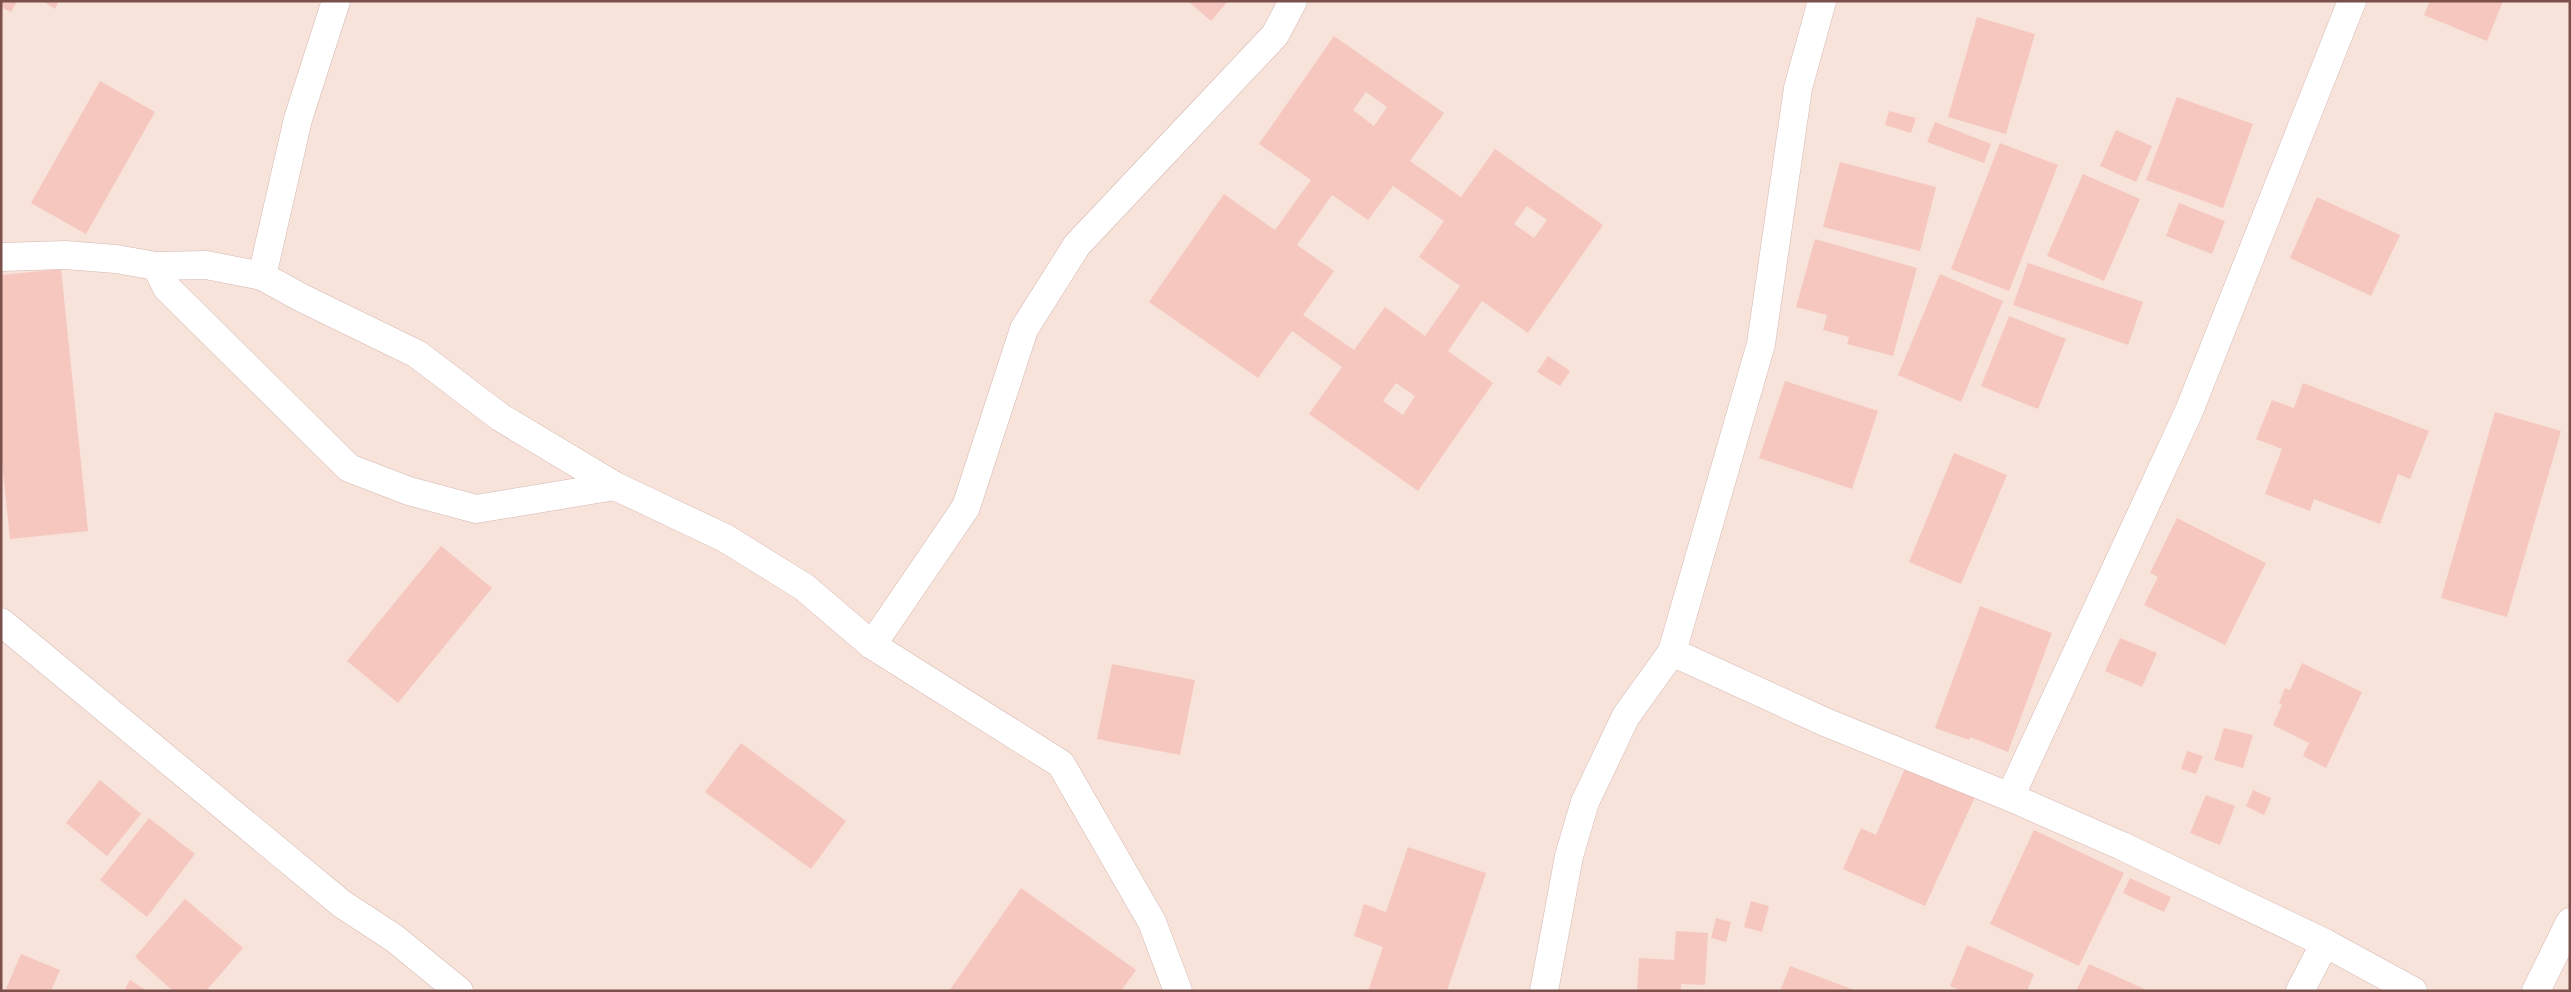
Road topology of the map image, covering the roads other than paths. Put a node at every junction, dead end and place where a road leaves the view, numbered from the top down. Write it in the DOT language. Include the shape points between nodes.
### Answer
graph roads {
  1 [pos="336,1"];
  2 [pos="1292,1"];
  3 [pos="1822,1"];
  4 [pos="2352,1"];
  5 [pos="1,257"];
  6 [pos="156,266"];
  7 [pos="262,276"];
  8 [pos="616,486"];
  9 [pos="1,622"];
  10 [pos="872,645"];
  11 [pos="1672,652"];
  12 [pos="2010,796"];
  13 [pos="2570,922"];
  14 [pos="2325,943"];
  15 [pos="459,991"];
  16 [pos="1178,991"];
  17 [pos="1544,991"];
  18 [pos="2300,991"];
  19 [pos="2413,991"];
  20 [pos="2536,991"];
  1 -- 7 [label="street" via="298,119"];
  2 -- 10 [label="street" via="1275,36 1078,245 1024,329 966,508"];
  3 -- 11 [label="street" via="1798,88 1761,344"];
  4 -- 12 [label="street" via="2189,411"];
  5 -- 6 [label="street" via="65,255"];
  6 -- 7 [label="street" via="206,265"];
  6 -- 8 [label="street" via="166,288 349,468 409,491 476,509"];
  7 -- 8 [label="street" via="417,354 500,417"];
  8 -- 10 [label="street" via="725,538 804,587"];
  9 -- 15 [label="street" via="342,904 394,938"];
  10 -- 16 [label="street" via="1061,764 1152,922"];
  11 -- 12 [label="street" via="1825,722"];
  11 -- 17 [label="street" via="1626,716 1585,802 1569,856"];
  12 -- 14 [label="street"];
  13 -- 20 [label="street"];
  14 -- 18 [label="street"];
  14 -- 19 [label="street"];
}
